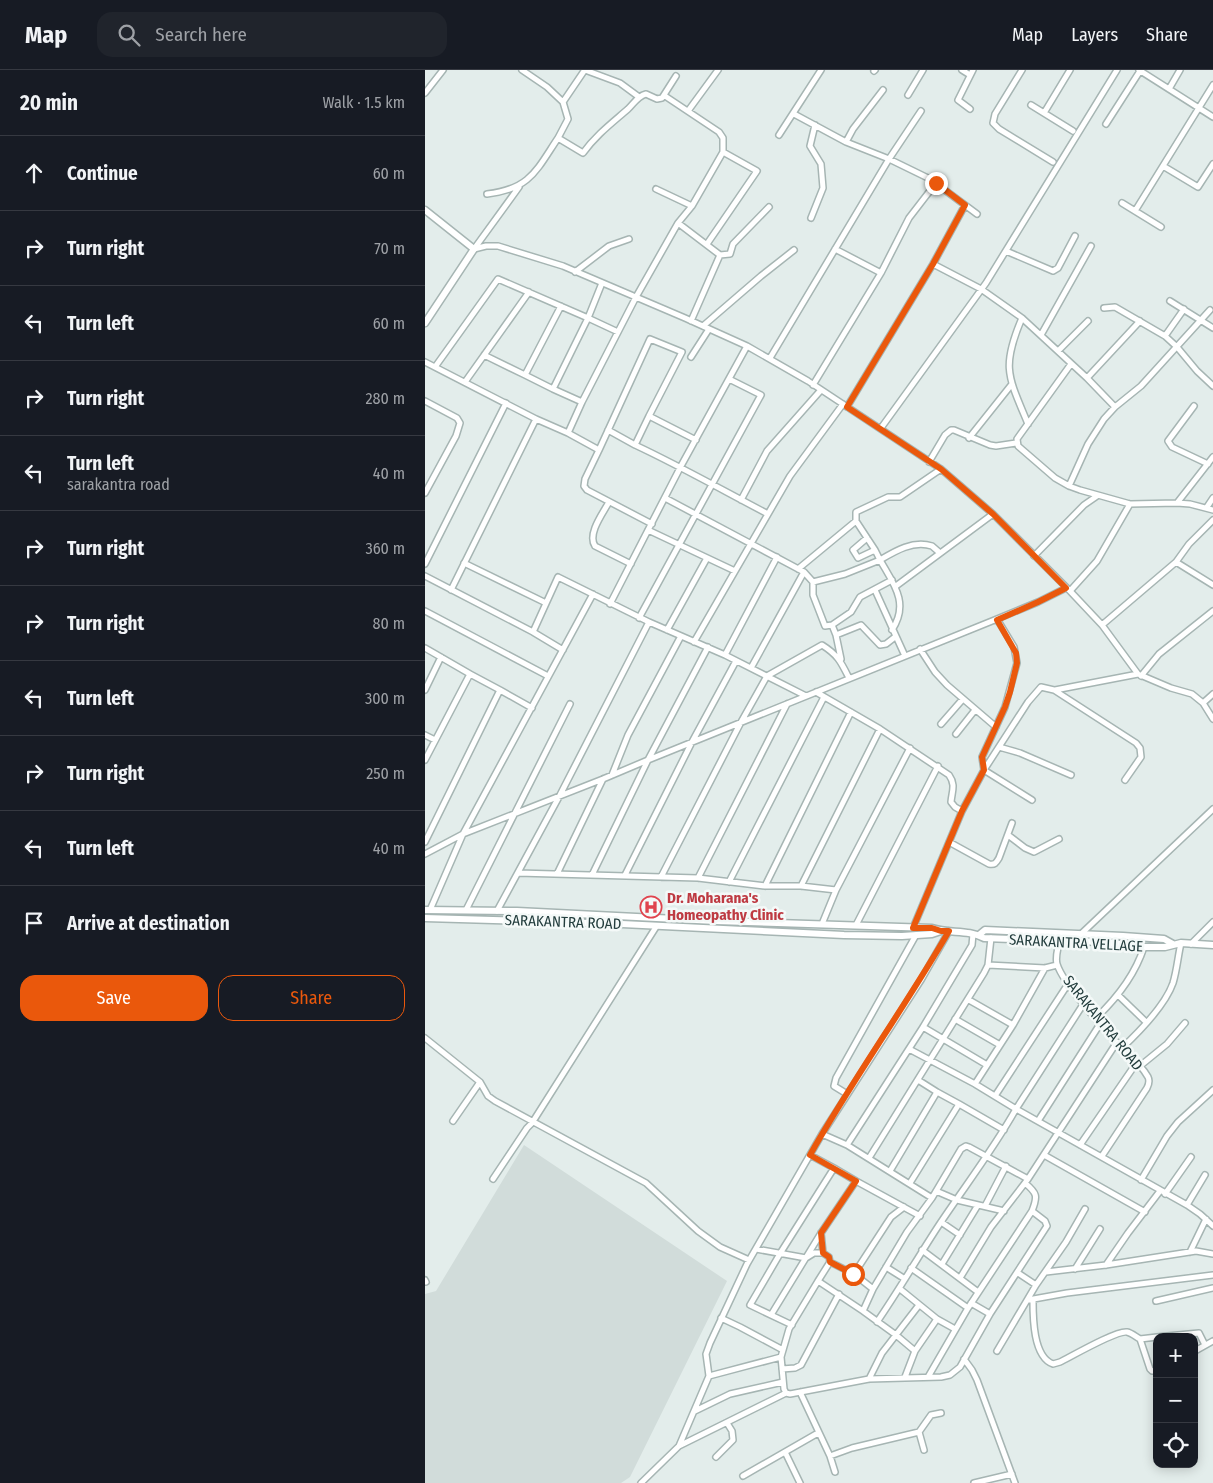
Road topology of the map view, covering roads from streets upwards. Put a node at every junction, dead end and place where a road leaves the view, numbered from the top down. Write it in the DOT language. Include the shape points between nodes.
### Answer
graph roads {
  1 [pos="443,70"];
  2 [pos="523,70"];
  3 [pos="585,70"];
  4 [pos="718,70"];
  5 [pos="821,70"];
  6 [pos="923,70"];
  7 [pos="961,70"];
  8 [pos="1022,70"];
  9 [pos="1070,70"];
  10 [pos="1117,70"];
  11 [pos="1139,70"];
  12 [pos="1181,70"];
  13 [pos="972,73"];
  14 [pos="676,76"];
  15 [pos="1213,85"];
  16 [pos="1169,89"];
  17 [pos="883,90"];
  18 [pos="425,94"];
  19 [pos="665,96"];
  20 [pos="908,96"];
  21 [pos="639,97"];
  22 [pos="563,102"];
  23 [pos="1031,105"];
  24 [pos="1199,108"];
  25 [pos="970,109"];
  26 [pos="688,110"];
  27 [pos="921,111"];
  28 [pos="1044,113"];
  29 [pos="794,114"];
  30 [pos="1213,117"];
  31 [pos="1106,124"];
  32 [pos="815,125"];
  33 [pos="1073,131"];
  34 [pos="779,135"];
  35 [pos="558,138"];
  36 [pos="846,142"];
  37 [pos="723,152"];
  38 [pos="889,159"];
  39 [pos="1053,162"];
  40 [pos="1213,164"];
  41 [pos="1163,166"];
  42 [pos="936,183"];
  43 [pos="519,187"];
  44 [pos="656,189"];
  45 [pos="487,194"];
  46 [pos="1122,203"];
  47 [pos="965,205"];
  48 [pos="692,206"];
  49 [pos="769,207"];
  50 [pos="425,210"];
  51 [pos="1135,211"];
  52 [pos="977,214"];
  53 [pos="811,218"];
  54 [pos="678,223"];
  55 [pos="1161,227"];
  56 [pos="1075,236"];
  57 [pos="629,239"];
  58 [pos="707,244"];
  59 [pos="1091,246"];
  60 [pos="474,249"];
  61 [pos="835,249"];
  62 [pos="794,250"];
  63 [pos="1007,251"];
  64 [pos="720,254"];
  65 [pos="933,264"];
  66 [pos="575,272"];
  67 [pos="881,272"];
  68 [pos="602,283"];
  69 [pos="981,290"];
  70 [pos="529,292"];
  71 [pos="636,297"];
  72 [pos="1170,301"];
  73 [pos="561,306"];
  74 [pos="1104,308"];
  75 [pos="1184,309"];
  76 [pos="1210,310"];
  77 [pos="588,318"];
  78 [pos="1022,318"];
  79 [pos="691,321"];
  80 [pos="1088,321"];
  81 [pos="1140,321"];
  82 [pos="1201,322"];
  83 [pos="425,323"];
  84 [pos="706,328"];
  85 [pos="1213,328"];
  86 [pos="618,332"];
  87 [pos="1041,335"];
  88 [pos="1165,336"];
  89 [pos="747,346"];
  90 [pos="1177,347"];
  91 [pos="1058,351"];
  92 [pos="484,355"];
  93 [pos="691,357"];
  94 [pos="770,358"];
  95 [pos="425,362"];
  96 [pos="1071,364"];
  97 [pos="435,367"];
  98 [pos="525,375"];
  99 [pos="1087,378"];
  100 [pos="729,379"];
  101 [pos="465,382"];
  102 [pos="1012,384"];
  103 [pos="813,385"];
  104 [pos="1213,386"];
  105 [pos="553,389"];
  106 [pos="821,390"];
  107 [pos="425,401"];
  108 [pos="582,402"];
  109 [pos="505,403"];
  110 [pos="845,406"];
  111 [pos="1194,406"];
  112 [pos="1115,407"];
  113 [pos="649,416"];
  114 [pos="536,418"];
  115 [pos="1028,424"];
  116 [pos="881,428"];
  117 [pos="608,430"];
  118 [pos="568,433"];
  119 [pos="969,438"];
  120 [pos="696,440"];
  121 [pos="1016,443"];
  122 [pos="635,445"];
  123 [pos="599,450"];
  124 [pos="1213,457"];
  125 [pos="929,462"];
  126 [pos="1208,464"];
  127 [pos="681,466"];
  128 [pos="941,469"];
  129 [pos="712,485"];
  130 [pos="1069,486"];
  131 [pos="425,493"];
  132 [pos="1097,496"];
  133 [pos="665,498"];
  134 [pos="1213,498"];
  135 [pos="741,500"];
  136 [pos="609,502"];
  137 [pos="1177,503"];
  138 [pos="1130,504"];
  139 [pos="1207,507"];
  140 [pos="1213,510"];
  141 [pos="696,514"];
  142 [pos="768,514"];
  143 [pos="993,514"];
  144 [pos="1213,520"];
  145 [pos="855,521"];
  146 [pos="652,524"];
  147 [pos="648,530"];
  148 [pos="867,538"];
  149 [pos="751,542"];
  150 [pos="680,545"];
  151 [pos="875,550"];
  152 [pos="939,553"];
  153 [pos="1034,556"];
  154 [pos="777,557"];
  155 [pos="707,558"];
  156 [pos="880,560"];
  157 [pos="1176,562"];
  158 [pos="464,563"];
  159 [pos="425,564"];
  160 [pos="631,564"];
  161 [pos="798,569"];
  162 [pos="735,571"];
  163 [pos="804,572"];
  164 [pos="425,576"];
  165 [pos="892,580"];
  166 [pos="813,582"];
  167 [pos="1213,585"];
  168 [pos="896,586"];
  169 [pos="1068,589"];
  170 [pos="451,590"];
  171 [pos="875,590"];
  172 [pos="593,594"];
  173 [pos="546,603"];
  174 [pos="610,604"];
  175 [pos="425,611"];
  176 [pos="1213,611"];
  177 [pos="639,618"];
  178 [pos="997,620"];
  179 [pos="649,622"];
  180 [pos="832,625"];
  181 [pos="1102,625"];
  182 [pos="667,630"];
  183 [pos="892,630"];
  184 [pos="533,632"];
  185 [pos="836,635"];
  186 [pos="681,636"];
  187 [pos="895,637"];
  188 [pos="694,642"];
  189 [pos="708,647"];
  190 [pos="425,648"];
  191 [pos="920,649"];
  192 [pos="563,650"];
  193 [pos="725,655"];
  194 [pos="905,656"];
  195 [pos="441,657"];
  196 [pos="736,661"];
  197 [pos="841,662"];
  198 [pos="751,668"];
  199 [pos="470,674"];
  200 [pos="1139,675"];
  201 [pos="549,676"];
  202 [pos="767,676"];
  203 [pos="849,678"];
  204 [pos="425,690"];
  205 [pos="500,690"];
  206 [pos="1054,690"];
  207 [pos="815,692"];
  208 [pos="1213,694"];
  209 [pos="806,696"];
  210 [pos="824,697"];
  211 [pos="962,700"];
  212 [pos="1203,703"];
  213 [pos="570,704"];
  214 [pos="787,704"];
  215 [pos="532,708"];
  216 [pos="975,710"];
  217 [pos="851,712"];
  218 [pos="1213,719"];
  219 [pos="740,724"];
  220 [pos="941,724"];
  221 [pos="996,727"];
  222 [pos="880,729"];
  223 [pos="955,734"];
  224 [pos="425,735"];
  225 [pos="435,740"];
  226 [pos="692,742"];
  227 [pos="999,747"];
  228 [pos="910,748"];
  229 [pos="425,760"];
  230 [pos="648,760"];
  231 [pos="938,766"];
  232 [pos="984,770"];
  233 [pos="612,775"];
  234 [pos="1071,775"];
  235 [pos="603,779"];
  236 [pos="1125,780"];
  237 [pos="560,795"];
  238 [pos="1032,800"];
  239 [pos="1213,809"];
  240 [pos="962,811"];
  241 [pos="514,813"];
  242 [pos="1012,823"];
  243 [pos="463,834"];
  244 [pos="1007,835"];
  245 [pos="1059,840"];
  246 [pos="425,842"];
  247 [pos="949,842"];
  248 [pos="425,854"];
  249 [pos="518,873"];
  250 [pos="557,874"];
  251 [pos="592,875"];
  252 [pos="625,876"];
  253 [pos="661,877"];
  254 [pos="697,878"];
  255 [pos="729,882"];
  256 [pos="765,886"];
  257 [pos="801,886"];
  258 [pos="836,890"];
  259 [pos="428,910"];
  260 [pos="466,910"];
  261 [pos="497,911"];
  262 [pos="425,918"];
  263 [pos="1213,922"];
  264 [pos="822,924"];
  265 [pos="856,925"];
  266 [pos="655,927"];
  267 [pos="913,928"];
  268 [pos="995,930"];
  269 [pos="941,931"];
  270 [pos="949,931"];
  271 [pos="976,934"];
  272 [pos="1081,934"];
  273 [pos="916,935"];
  274 [pos="991,938"];
  275 [pos="1059,942"];
  276 [pos="1177,944"];
  277 [pos="1191,944"];
  278 [pos="1213,945"];
  279 [pos="1144,947"];
  280 [pos="987,965"];
  281 [pos="1057,965"];
  282 [pos="1045,968"];
  283 [pos="1068,984"];
  284 [pos="1118,996"];
  285 [pos="969,1000"];
  286 [pos="1084,1003"];
  287 [pos="1096,1018"];
  288 [pos="955,1020"];
  289 [pos="1146,1022"];
  290 [pos="1185,1023"];
  291 [pos="1100,1024"];
  292 [pos="1013,1025"];
  293 [pos="923,1027"];
  294 [pos="425,1038"];
  295 [pos="942,1039"];
  296 [pos="1117,1042"];
  297 [pos="1000,1045"];
  298 [pos="1122,1048"];
  299 [pos="909,1049"];
  300 [pos="930,1060"];
  301 [pos="1138,1064"];
  302 [pos="987,1065"];
  303 [pos="918,1080"];
  304 [pos="480,1082"];
  305 [pos="975,1084"];
  306 [pos="1213,1090"];
  307 [pos="937,1092"];
  308 [pos="847,1094"];
  309 [pos="995,1096"];
  310 [pos="959,1104"];
  311 [pos="1016,1109"];
  312 [pos="1038,1120"];
  313 [pos="453,1121"];
  314 [pos="532,1122"];
  315 [pos="1004,1130"];
  316 [pos="1059,1133"];
  317 [pos="822,1134"];
  318 [pos="847,1145"];
  319 [pos="1080,1145"];
  320 [pos="810,1155"];
  321 [pos="1044,1155"];
  322 [pos="988,1156"];
  323 [pos="1101,1156"];
  324 [pos="1191,1157"];
  325 [pos="869,1158"];
  326 [pos="1006,1166"];
  327 [pos="834,1168"];
  328 [pos="890,1171"];
  329 [pos="1205,1175"];
  330 [pos="493,1179"];
  331 [pos="1141,1180"];
  332 [pos="856,1181"];
  333 [pos="1026,1181"];
  334 [pos="909,1183"];
  335 [pos="936,1191"];
  336 [pos="1162,1192"];
  337 [pos="931,1198"];
  338 [pos="957,1200"];
  339 [pos="978,1205"];
  340 [pos="1187,1205"];
  341 [pos="985,1206"];
  342 [pos="904,1207"];
  343 [pos="1085,1209"];
  344 [pos="1004,1210"];
  345 [pos="1032,1211"];
  346 [pos="1145,1212"];
  347 [pos="920,1216"];
  348 [pos="1206,1219"];
  349 [pos="941,1222"];
  350 [pos="1213,1226"];
  351 [pos="1100,1229"];
  352 [pos="821,1233"];
  353 [pos="959,1236"];
  354 [pos="756,1249"];
  355 [pos="922,1250"];
  356 [pos="781,1252"];
  357 [pos="1189,1252"];
  358 [pos="823,1253"];
  359 [pos="1213,1254"];
  360 [pos="806,1258"];
  361 [pos="749,1260"];
  362 [pos="830,1262"];
  363 [pos="942,1264"];
  364 [pos="1106,1265"];
  365 [pos="886,1267"];
  366 [pos="911,1268"];
  367 [pos="1075,1270"];
  368 [pos="1046,1272"];
  369 [pos="1018,1273"];
  370 [pos="853,1274"];
  371 [pos="1213,1275"];
  372 [pos="960,1278"];
  373 [pos="905,1279"];
  374 [pos="818,1281"];
  375 [pos="1036,1285"];
  376 [pos="1213,1288"];
  377 [pos="873,1289"];
  378 [pos="900,1289"];
  379 [pos="978,1292"];
  380 [pos="839,1294"];
  381 [pos="1030,1300"];
  382 [pos="1156,1301"];
  383 [pos="971,1302"];
  384 [pos="919,1305"];
  385 [pos="968,1308"];
  386 [pos="863,1311"];
  387 [pos="990,1314"];
  388 [pos="771,1315"];
  389 [pos="721,1318"];
  390 [pos="937,1319"];
  391 [pos="877,1322"];
  392 [pos="792,1325"];
  393 [pos="955,1329"];
  394 [pos="1198,1333"];
  395 [pos="896,1334"];
  396 [pos="1153,1338"];
  397 [pos="1141,1340"];
  398 [pos="1213,1341"];
  399 [pos="1205,1345"];
  400 [pos="1198,1349"];
  401 [pos="783,1350"];
  402 [pos="915,1351"];
  403 [pos="997,1351"];
  404 [pos="781,1357"];
  405 [pos="964,1359"];
  406 [pos="782,1369"];
  407 [pos="1153,1371"];
  408 [pos="709,1376"];
  409 [pos="905,1377"];
  410 [pos="927,1377"];
  411 [pos="869,1379"];
  412 [pos="783,1382"];
  413 [pos="799,1392"];
  414 [pos="786,1393"];
  415 [pos="695,1411"];
  416 [pos="941,1413"];
  417 [pos="727,1424"];
  418 [pos="919,1432"];
  419 [pos="818,1433"];
  420 [pos="679,1446"];
  421 [pos="924,1450"];
  422 [pos="785,1452"];
  423 [pos="830,1456"];
  424 [pos="715,1457"];
  425 [pos="835,1472"];
  426 [pos="1012,1474"];
  427 [pos="743,1476"];
  428 [pos="643,1482"];
  429 [pos="799,1483"];
  430 [pos="974,1483"];
  431 [pos="1015,1483"];
  1 -- 18 [label="street"];
  2 -- 22 [label="street"];
  3 -- 21 [label="street" via="620,83"];
  3 -- 22 [label="street"];
  4 -- 26 [label="street"];
  5 -- 29 [label="street"];
  6 -- 20 [label="street"];
  7 -- 13 [label="street"];
  8 -- 39 [label="street" via="995,114 993,123"];
  9 -- 28 [label="street"];
  10 -- 63 [label="street"];
  11 -- 16 [label="street"];
  11 -- 31 [label="street"];
  12 -- 16 [label="street"];
  13 -- 25 [label="street" via="958,100"];
  14 -- 19 [label="street"];
  15 -- 24 [label="street"];
  16 -- 24 [label="street"];
  17 -- 36 [label="street"];
  19 -- 21 [label="street" via="660,99 647,94"];
  19 -- 26 [label="street"];
  21 -- 35 [label="street" via="602,130 583,153"];
  22 -- 35 [label="street" via="568,119"];
  23 -- 28 [label="street"];
  24 -- 30 [label="street"];
  24 -- 41 [label="street"];
  26 -- 37 [label="street" via="719,132 723,138"];
  27 -- 38 [label="street"];
  28 -- 33 [label="street"];
  29 -- 32 [label="street"];
  29 -- 34 [label="street"];
  32 -- 36 [label="street"];
  32 -- 53 [label="street" via="810,146 821,164 823,188"];
  35 -- 43 [label="street" via="536,171"];
  36 -- 38 [label="street"];
  37 -- 48 [label="street"];
  37 -- 58 [label="street" via="757,171"];
  38 -- 42 [label="street"];
  38 -- 61 [label="street"];
  40 -- 41 [label="street" via="1198,187"];
  41 -- 51 [label="street"];
  42 -- 47 [label="street"];
  42 -- 67 [label="street" via="909,218"];
  43 -- 45 [label="street"];
  43 -- 60 [label="street"];
  44 -- 48 [label="street"];
  46 -- 51 [label="street"];
  47 -- 52 [label="street"];
  47 -- 65 [label="street"];
  48 -- 54 [label="street"];
  49 -- 64 [label="street" via="733,244 730,254"];
  50 -- 60 [label="street"];
  51 -- 55 [label="street"];
  54 -- 58 [label="street"];
  54 -- 71 [label="street"];
  56 -- 63 [label="street" via="1058,268 1053,271"];
  57 -- 66 [label="street" via="609,246"];
  58 -- 64 [label="street"];
  59 -- 87 [label="street"];
  60 -- 66 [label="street" via="498,246"];
  60 -- 83 [label="street"];
  61 -- 67 [label="street"];
  61 -- 94 [label="street"];
  62 -- 84 [label="street"];
  63 -- 69 [label="street"];
  64 -- 79 [label="street"];
  65 -- 69 [label="street"];
  65 -- 110 [label="street"];
  66 -- 68 [label="street"];
  67 -- 103 [label="street"];
  68 -- 71 [label="street"];
  68 -- 77 [label="street"];
  69 -- 78 [label="street"];
  69 -- 116 [label="street"];
  70 -- 73 [label="street"];
  70 -- 92 [label="street"];
  70 -- 97 [label="street" via="498,279"];
  71 -- 79 [label="street"];
  71 -- 86 [label="street"];
  72 -- 75 [label="street"];
  73 -- 77 [label="street"];
  73 -- 98 [label="street"];
  74 -- 81 [label="street" via="1115,307"];
  75 -- 82 [label="street"];
  75 -- 88 [label="street"];
  76 -- 82 [label="street"];
  77 -- 86 [label="street"];
  77 -- 105 [label="street"];
  78 -- 87 [label="street"];
  78 -- 102 [label="street" via="1009,354"];
  79 -- 84 [label="street"];
  80 -- 91 [label="street"];
  81 -- 88 [label="street"];
  81 -- 99 [label="street"];
  82 -- 85 [label="street"];
  82 -- 90 [label="street"];
  84 -- 89 [label="street"];
  84 -- 93 [label="street"];
  86 -- 108 [label="street"];
  87 -- 91 [label="street"];
  88 -- 90 [label="street"];
  89 -- 94 [label="street"];
  89 -- 100 [label="street"];
  90 -- 104 [label="street"];
  90 -- 112 [label="street" via="1141,386"];
  91 -- 96 [label="street"];
  92 -- 98 [label="street"];
  92 -- 101 [label="street"];
  94 -- 103 [label="street"];
  95 -- 97 [label="street"];
  96 -- 99 [label="street"];
  96 -- 115 [label="street"];
  97 -- 101 [label="street"];
  98 -- 105 [label="street"];
  99 -- 112 [label="street"];
  100 -- 120 [label="street"];
  100 -- 129 [label="street" via="761,395"];
  101 -- 109 [label="street"];
  102 -- 115 [label="street"];
  102 -- 119 [label="street"];
  103 -- 106 [label="street"];
  105 -- 108 [label="street"];
  106 -- 110 [label="street"];
  106 -- 135 [label="street" via="767,450"];
  107 -- 131 [label="street" via="457,418 460,423"];
  108 -- 118 [label="street"];
  109 -- 114 [label="street"];
  109 -- 159 [label="street"];
  110 -- 116 [label="street"];
  110 -- 142 [label="street" via="790,476"];
  111 -- 126 [label="street" via="1168,441 1172,447"];
  112 -- 130 [label="street" via="1095,430"];
  113 -- 117 [label="street" via="682,352 650,340"];
  113 -- 120 [label="street"];
  113 -- 122 [label="street"];
  114 -- 118 [label="street"];
  114 -- 158 [label="street"];
  115 -- 121 [label="street"];
  116 -- 125 [label="street"];
  117 -- 122 [label="street"];
  117 -- 123 [label="street"];
  118 -- 123 [label="street"];
  119 -- 121 [label="street" via="996,446"];
  119 -- 125 [label="street" via="951,430"];
  120 -- 127 [label="street"];
  121 -- 130 [label="street" via="1040,466"];
  122 -- 127 [label="street"];
  123 -- 136 [label="street" via="583,484 587,490"];
  124 -- 126 [label="street"];
  125 -- 128 [label="street"];
  126 -- 137 [label="street"];
  127 -- 129 [label="street"];
  127 -- 133 [label="street"];
  128 -- 143 [label="street"];
  128 -- 145 [label="street" via="900,497 888,497 856,512"];
  129 -- 135 [label="street"];
  129 -- 141 [label="street"];
  130 -- 132 [label="street"];
  132 -- 138 [label="street"];
  132 -- 153 [label="street"];
  133 -- 141 [label="street"];
  133 -- 146 [label="street"];
  134 -- 139 [label="street"];
  135 -- 142 [label="street"];
  136 -- 146 [label="street"];
  136 -- 160 [label="street" via="595,528 593,543"];
  137 -- 138 [label="street"];
  137 -- 139 [label="street"];
  138 -- 169 [label="street" via="1097,562"];
  139 -- 140 [label="street"];
  141 -- 149 [label="street"];
  141 -- 150 [label="street"];
  142 -- 149 [label="street"];
  143 -- 152 [label="street"];
  143 -- 153 [label="street"];
  144 -- 157 [label="street"];
  145 -- 148 [label="street"];
  145 -- 161 [label="street"];
  146 -- 147 [label="street"];
  147 -- 150 [label="street"];
  147 -- 160 [label="street"];
  148 -- 151 [label="street"];
  148 -- 151 [label="street" via="853,550 858,558"];
  149 -- 154 [label="street"];
  149 -- 162 [label="street"];
  150 -- 155 [label="street"];
  150 -- 177 [label="street"];
  151 -- 156 [label="street"];
  152 -- 156 [label="street" via="932,546 918,545 897,550"];
  152 -- 168 [label="street"];
  153 -- 169 [label="street"];
  154 -- 161 [label="street"];
  154 -- 193 [label="street"];
  155 -- 162 [label="street"];
  155 -- 182 [label="street"];
  156 -- 165 [label="street"];
  156 -- 166 [label="street"];
  157 -- 167 [label="street"];
  157 -- 181 [label="street"];
  158 -- 170 [label="street"];
  158 -- 173 [label="street"];
  160 -- 174 [label="street"];
  161 -- 163 [label="street"];
  162 -- 188 [label="street"];
  163 -- 166 [label="street"];
  163 -- 198 [label="street"];
  164 -- 170 [label="street"];
  165 -- 168 [label="street"];
  165 -- 171 [label="street"];
  166 -- 180 [label="street" via="813,595 825,626"];
  168 -- 183 [label="street" via="900,604"];
  169 -- 178 [label="street"];
  169 -- 181 [label="street"];
  170 -- 184 [label="street"];
  171 -- 180 [label="street" via="860,597 851,612"];
  171 -- 183 [label="street"];
  172 -- 173 [label="street" via="558,578"];
  172 -- 174 [label="street"];
  172 -- 192 [label="street"];
  173 -- 184 [label="street"];
  174 -- 177 [label="street"];
  175 -- 201 [label="street"];
  176 -- 200 [label="street" via="1159,654"];
  177 -- 179 [label="street"];
  178 -- 191 [label="street"];
  178 -- 221 [label="street" via="1014,647 1017,663"];
  179 -- 182 [label="street"];
  179 -- 237 [label="street"];
  180 -- 185 [label="street"];
  181 -- 200 [label="street"];
  182 -- 186 [label="street"];
  183 -- 187 [label="street"];
  184 -- 192 [label="street"];
  185 -- 187 [label="street" via="861,625 880,645"];
  185 -- 197 [label="street"];
  186 -- 188 [label="street"];
  186 -- 233 [label="street" via="628,735"];
  187 -- 194 [label="street"];
  188 -- 189 [label="street"];
  189 -- 193 [label="street"];
  189 -- 230 [label="street"];
  190 -- 195 [label="street"];
  191 -- 194 [label="street"];
  191 -- 211 [label="street" via="935,672"];
  192 -- 201 [label="street"];
  193 -- 196 [label="street"];
  194 -- 203 [label="street"];
  195 -- 199 [label="street"];
  195 -- 204 [label="street"];
  196 -- 198 [label="street"];
  196 -- 226 [label="street"];
  197 -- 202 [label="street" via="835,653 822,645"];
  197 -- 203 [label="street"];
  198 -- 202 [label="street"];
  199 -- 205 [label="street"];
  199 -- 225 [label="street"];
  200 -- 206 [label="street"];
  200 -- 212 [label="street" via="1192,694"];
  201 -- 215 [label="street"];
  202 -- 209 [label="street"];
  202 -- 219 [label="street"];
  203 -- 207 [label="street"];
  205 -- 215 [label="street"];
  205 -- 246 [label="street"];
  206 -- 227 [label="street" via="1041,687 1035,693"];
  206 -- 236 [label="street" via="1130,738 1140,748 1140,761"];
  207 -- 209 [label="street"];
  207 -- 210 [label="street"];
  208 -- 212 [label="street"];
  209 -- 214 [label="street"];
  210 -- 217 [label="street"];
  210 -- 255 [label="street"];
  211 -- 216 [label="street"];
  211 -- 220 [label="street"];
  212 -- 218 [label="street"];
  213 -- 241 [label="street"];
  214 -- 219 [label="street"];
  214 -- 254 [label="street"];
  215 -- 243 [label="street"];
  216 -- 221 [label="street"];
  216 -- 223 [label="street"];
  217 -- 222 [label="street"];
  217 -- 256 [label="street"];
  219 -- 226 [label="street"];
  219 -- 253 [label="street"];
  221 -- 232 [label="street" via="982,757"];
  222 -- 228 [label="street"];
  222 -- 257 [label="street"];
  224 -- 225 [label="street"];
  225 -- 229 [label="street"];
  226 -- 230 [label="street"];
  226 -- 252 [label="street"];
  227 -- 232 [label="street"];
  227 -- 234 [label="street"];
  228 -- 231 [label="street"];
  228 -- 258 [label="street"];
  230 -- 233 [label="street"];
  230 -- 251 [label="street"];
  231 -- 240 [label="street" via="952,780 951,802"];
  231 -- 265 [label="street"];
  232 -- 238 [label="street"];
  232 -- 240 [label="street"];
  233 -- 235 [label="street"];
  235 -- 237 [label="street"];
  235 -- 250 [label="street"];
  237 -- 241 [label="street"];
  237 -- 249 [label="street"];
  239 -- 272 [label="street"];
  240 -- 247 [label="street"];
  241 -- 243 [label="street"];
  241 -- 260 [label="street"];
  242 -- 244 [label="street"];
  243 -- 248 [label="street"];
  243 -- 259 [label="street"];
  244 -- 245 [label="street" via="1034,852"];
  244 -- 247 [label="street" via="993,865"];
  247 -- 267 [label="street"];
  249 -- 250 [label="street"];
  249 -- 261 [label="street"];
  250 -- 251 [label="street"];
  251 -- 252 [label="street"];
  252 -- 253 [label="street"];
  253 -- 254 [label="street"];
  254 -- 255 [label="street"];
  255 -- 256 [label="street"];
  256 -- 257 [label="street"];
  257 -- 258 [label="street"];
  258 -- 264 [label="street"];
  259 -- 260 [label="street, SARAKANTRA ROAD"];
  260 -- 261 [label="street, SARAKANTRA ROAD"];
  261 -- 264 [label="street, SARAKANTRA ROAD"];
  262 -- 266 [label="street, SARAKANTRA ROAD"];
  263 -- 277 [label="street"];
  264 -- 265 [label="street, SARAKANTRA ROAD"];
  265 -- 267 [label="street, SARAKANTRA ROAD"];
  266 -- 273 [label="street, SARAKANTRA ROAD"];
  266 -- 314 [label="street"];
  267 -- 269 [label="street, SARAKANTRA ROAD"];
  268 -- 271 [label="street, SARAKANTRA ROAD"];
  268 -- 272 [label="street, SARAKANTRA VELLAGE"];
  269 -- 270 [label="street, SARAKANTRA ROAD"];
  269 -- 273 [label="street, SARAKANTRA ROAD"];
  270 -- 271 [label="street, SARAKANTRA ROAD"];
  270 -- 308 [label="street"];
  271 -- 274 [label="street, SARAKANTRA VELLAGE"];
  271 -- 293 [label="street"];
  272 -- 276 [label="street, SARAKANTRA VELLAGE" via="1164,939"];
  273 -- 308 [label="street" via="836,1078 834,1086"];
  274 -- 275 [label="street, SARAKANTRA VELLAGE"];
  274 -- 280 [label="street"];
  275 -- 279 [label="street, SARAKANTRA VELLAGE" via="1103,942"];
  275 -- 281 [label="street, SARAKANTRA ROAD"];
  276 -- 277 [label="street, SARAKANTRA VELLAGE"];
  276 -- 279 [label="street, SARAKANTRA VELLAGE"];
  276 -- 289 [label="street" via="1174,981"];
  277 -- 278 [label="street, SARAKANTRA VELLAGE"];
  279 -- 284 [label="street"];
  280 -- 282 [label="street, SARAKANTRA ROAD"];
  280 -- 285 [label="street"];
  281 -- 282 [label="street, SARAKANTRA ROAD"];
  281 -- 283 [label="street, SARAKANTRA ROAD"];
  282 -- 292 [label="street"];
  283 -- 286 [label="street, SARAKANTRA ROAD"];
  283 -- 309 [label="street"];
  284 -- 287 [label="street"];
  284 -- 289 [label="street"];
  285 -- 288 [label="street"];
  285 -- 292 [label="street"];
  286 -- 287 [label="street, SARAKANTRA ROAD"];
  286 -- 311 [label="street"];
  287 -- 291 [label="street, SARAKANTRA ROAD"];
  288 -- 295 [label="street"];
  288 -- 297 [label="street"];
  289 -- 298 [label="street"];
  290 -- 301 [label="street" via="1167,1044"];
  291 -- 296 [label="street, SARAKANTRA ROAD"];
  291 -- 312 [label="street"];
  292 -- 297 [label="street"];
  293 -- 295 [label="street"];
  293 -- 299 [label="street"];
  294 -- 304 [label="street"];
  295 -- 300 [label="street"];
  295 -- 302 [label="street"];
  296 -- 298 [label="street, SARAKANTRA ROAD"];
  296 -- 316 [label="street"];
  297 -- 302 [label="street"];
  298 -- 301 [label="street, SARAKANTRA ROAD"];
  299 -- 300 [label="street"];
  299 -- 318 [label="street"];
  300 -- 303 [label="street"];
  300 -- 305 [label="street"];
  301 -- 319 [label="street"];
  301 -- 323 [label="street, SARAKANTRA ROAD" via="1148,1078 1147,1088"];
  302 -- 305 [label="street"];
  303 -- 307 [label="street"];
  303 -- 325 [label="street"];
  304 -- 313 [label="street"];
  304 -- 314 [label="street" via="488,1096"];
  305 -- 309 [label="street"];
  306 -- 331 [label="street" via="1178,1122"];
  307 -- 310 [label="street"];
  307 -- 328 [label="street"];
  308 -- 317 [label="street"];
  309 -- 311 [label="street"];
  310 -- 315 [label="street"];
  310 -- 334 [label="street"];
  311 -- 312 [label="street"];
  311 -- 315 [label="street"];
  312 -- 316 [label="street"];
  314 -- 330 [label="street"];
  314 -- 361 [label="street" via="646,1183 698,1231 720,1247"];
  315 -- 322 [label="street"];
  316 -- 319 [label="street"];
  316 -- 321 [label="street"];
  317 -- 318 [label="street"];
  317 -- 320 [label="street"];
  318 -- 325 [label="street"];
  319 -- 323 [label="street"];
  320 -- 327 [label="street"];
  320 -- 354 [label="street"];
  321 -- 333 [label="street"];
  321 -- 346 [label="street"];
  322 -- 326 [label="street"];
  322 -- 335 [label="street" via="969,1146 963,1147"];
  322 -- 338 [label="street"];
  323 -- 331 [label="street"];
  324 -- 336 [label="street"];
  325 -- 328 [label="street"];
  326 -- 333 [label="street"];
  326 -- 341 [label="street"];
  327 -- 332 [label="street"];
  327 -- 356 [label="street"];
  328 -- 334 [label="street"];
  329 -- 340 [label="street"];
  331 -- 336 [label="street"];
  332 -- 342 [label="street"];
  332 -- 352 [label="street"];
  333 -- 344 [label="street"];
  333 -- 345 [label="street" via="1035,1192"];
  334 -- 337 [label="street"];
  335 -- 337 [label="street"];
  335 -- 338 [label="street"];
  336 -- 340 [label="street"];
  336 -- 346 [label="street"];
  337 -- 347 [label="street"];
  338 -- 339 [label="street"];
  338 -- 349 [label="street"];
  339 -- 341 [label="street"];
  339 -- 353 [label="street"];
  340 -- 348 [label="street"];
  341 -- 344 [label="street"];
  342 -- 347 [label="street"];
  342 -- 370 [label="street" via="891,1217"];
  343 -- 368 [label="street"];
  344 -- 372 [label="street"];
  345 -- 369 [label="street" via="1047,1226"];
  345 -- 379 [label="street"];
  346 -- 364 [label="street"];
  347 -- 365 [label="street"];
  348 -- 350 [label="street"];
  348 -- 357 [label="street"];
  349 -- 353 [label="street"];
  349 -- 355 [label="street"];
  351 -- 367 [label="street"];
  352 -- 358 [label="street"];
  352 -- 360 [label="street"];
  353 -- 363 [label="street"];
  354 -- 356 [label="street"];
  354 -- 361 [label="street"];
  355 -- 363 [label="street"];
  355 -- 366 [label="street"];
  356 -- 360 [label="street"];
  356 -- 388 [label="street" via="750,1305"];
  357 -- 359 [label="street"];
  357 -- 364 [label="street"];
  358 -- 360 [label="street" via="814,1253"];
  358 -- 362 [label="street"];
  360 -- 388 [label="street"];
  361 -- 389 [label="street"];
  362 -- 370 [label="street"];
  362 -- 374 [label="street"];
  363 -- 372 [label="street"];
  364 -- 367 [label="street"];
  365 -- 373 [label="street"];
  365 -- 377 [label="street"];
  366 -- 373 [label="street"];
  366 -- 385 [label="street"];
  367 -- 368 [label="street"];
  368 -- 375 [label="street"];
  369 -- 375 [label="street"];
  369 -- 387 [label="street"];
  370 -- 377 [label="street"];
  371 -- 381 [label="street"];
  372 -- 379 [label="street"];
  373 -- 378 [label="street"];
  374 -- 380 [label="street"];
  374 -- 392 [label="street"];
  375 -- 381 [label="street"];
  376 -- 382 [label="street"];
  377 -- 386 [label="street"];
  378 -- 384 [label="street"];
  378 -- 391 [label="street"];
  379 -- 383 [label="street"];
  380 -- 386 [label="street"];
  380 -- 406 [label="street" via="801,1365"];
  381 -- 397 [label="street" via="1039,1350 1053,1364 1113,1335 1129,1332"];
  381 -- 403 [label="street"];
  383 -- 385 [label="street"];
  383 -- 387 [label="street"];
  384 -- 390 [label="street"];
  384 -- 395 [label="street"];
  385 -- 393 [label="street"];
  386 -- 391 [label="street"];
  387 -- 405 [label="street"];
  388 -- 392 [label="street"];
  389 -- 401 [label="street"];
  389 -- 408 [label="street" via="706,1354"];
  390 -- 393 [label="street"];
  390 -- 402 [label="street"];
  391 -- 395 [label="street"];
  392 -- 401 [label="street"];
  393 -- 410 [label="street"];
  394 -- 399 [label="street"];
  395 -- 402 [label="street"];
  395 -- 411 [label="street"];
  396 -- 397 [label="street"];
  397 -- 407 [label="street" via="1149,1369"];
  398 -- 399 [label="street"];
  399 -- 400 [label="street"];
  401 -- 404 [label="street"];
  402 -- 409 [label="street"];
  404 -- 406 [label="street"];
  404 -- 408 [label="street"];
  405 -- 410 [label="street" via="950,1375"];
  405 -- 426 [label="street" via="977,1380"];
  406 -- 412 [label="street"];
  408 -- 415 [label="street"];
  409 -- 410 [label="street"];
  409 -- 411 [label="street"];
  411 -- 413 [label="street"];
  412 -- 414 [label="street"];
  412 -- 415 [label="street" via="730,1394"];
  413 -- 414 [label="street"];
  413 -- 419 [label="street"];
  414 -- 417 [label="street"];
  415 -- 420 [label="street"];
  416 -- 418 [label="street" via="931,1415"];
  417 -- 420 [label="street"];
  417 -- 424 [label="street" via="733,1440"];
  418 -- 421 [label="street"];
  418 -- 423 [label="street"];
  419 -- 422 [label="street"];
  419 -- 423 [label="street"];
  420 -- 428 [label="street"];
  422 -- 427 [label="street"];
  422 -- 429 [label="street"];
  423 -- 425 [label="street"];
  426 -- 430 [label="street"];
  426 -- 431 [label="street"];
}
